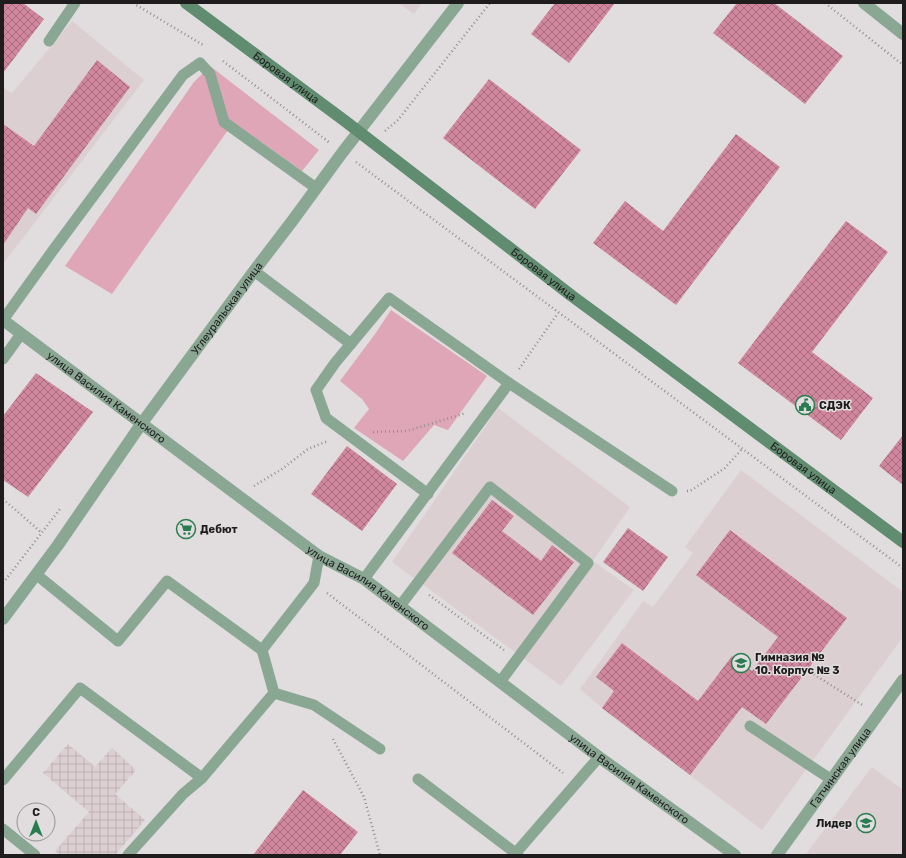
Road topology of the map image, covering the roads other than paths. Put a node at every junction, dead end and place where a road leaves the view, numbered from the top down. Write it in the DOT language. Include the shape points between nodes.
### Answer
graph roads {
  1 [pos="75,3"];
  2 [pos="186,3"];
  3 [pos="458,3"];
  4 [pos="864,3"];
  5 [pos="903,34"];
  6 [pos="49,41"];
  7 [pos="358,132"];
  8 [pos="316,188"];
  9 [pos="254,271"];
  10 [pos="3,320"];
  11 [pos="21,334"];
  12 [pos="351,344"];
  13 [pos="3,359"];
  14 [pos="509,382"];
  15 [pos="142,423"];
  16 [pos="672,491"];
  17 [pos="428,494"];
  18 [pos="903,542"];
  19 [pos="319,556"];
  20 [pos="37,574"];
  21 [pos="364,579"];
  22 [pos="400,606"];
  23 [pos="3,619"];
  24 [pos="262,650"];
  25 [pos="500,682"];
  26 [pos="902,685"];
  27 [pos="274,693"];
  28 [pos="750,726"];
  29 [pos="380,749"];
  30 [pos="599,757"];
  31 [pos="202,778"];
  32 [pos="418,779"];
  33 [pos="3,780"];
  34 [pos="832,780"];
  35 [pos="3,829"];
  36 [pos="516,854"];
  37 [pos="35,855"];
  38 [pos="128,855"];
  39 [pos="735,855"];
  40 [pos="777,855"];
  1 -- 6 [label="lane"];
  2 -- 7 [label="main road, Боровая улица"];
  3 -- 7 [label="street, Углеуральская улица"];
  4 -- 5 [label="street"];
  7 -- 8 [label="street, Углеуральская улица"];
  7 -- 18 [label="main road, Боровая улица" via="572,296"];
  8 -- 9 [label="street, Углеуральская улица"];
  8 -- 10 [label="lane" via="224,122 210,74 200,62 183,75"];
  9 -- 12 [label="lane"];
  9 -- 15 [label="street, Углеуральская улица"];
  10 -- 11 [label="street, улица Василия Каменского"];
  11 -- 13 [label="lane"];
  11 -- 15 [label="street, улица Василия Каменского"];
  12 -- 14 [label="lane" via="390,298"];
  12 -- 17 [label="lane" via="316,390 326,418"];
  14 -- 16 [label="lane"];
  14 -- 17 [label="lane"];
  15 -- 19 [label="street, улица Василия Каменского"];
  15 -- 20 [label="street, Углеуральская улица"];
  17 -- 21 [label="lane"];
  19 -- 21 [label="street, улица Василия Каменского"];
  19 -- 24 [label="lane" via="314,583"];
  20 -- 23 [label="street, Углеуральская улица"];
  20 -- 24 [label="lane" via="118,641 167,581"];
  21 -- 22 [label="street, улица Василия Каменского"];
  22 -- 25 [label="street, улица Василия Каменского"];
  22 -- 25 [label="lane" via="490,487 588,563"];
  24 -- 27 [label="lane"];
  25 -- 30 [label="street, улица Василия Каменского"];
  26 -- 34 [label="street, Гатчинская улица"];
  27 -- 29 [label="lane" via="314,705"];
  27 -- 31 [label="lane"];
  28 -- 34 [label="lane"];
  30 -- 36 [label="lane"];
  30 -- 39 [label="street, улица Василия Каменского"];
  31 -- 33 [label="lane" via="80,688"];
  31 -- 38 [label="lane" via="183,794"];
  32 -- 36 [label="lane"];
  34 -- 40 [label="street, Гатчинская улица"];
  35 -- 37 [label="lane"];
}
